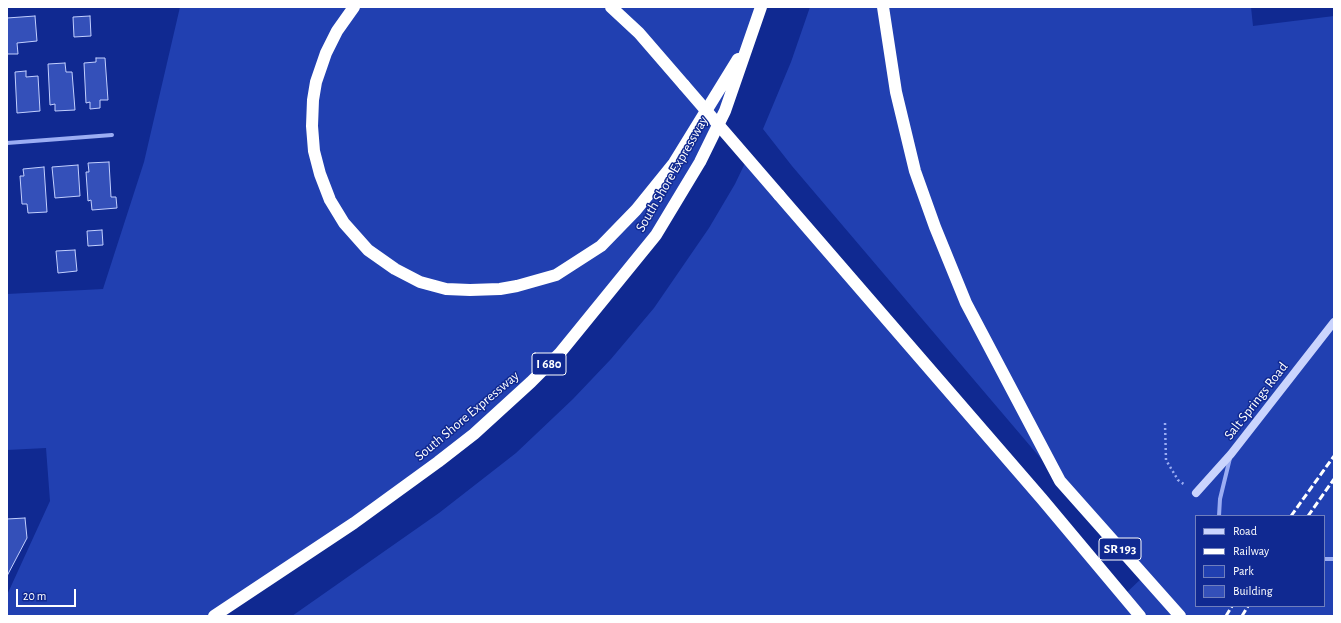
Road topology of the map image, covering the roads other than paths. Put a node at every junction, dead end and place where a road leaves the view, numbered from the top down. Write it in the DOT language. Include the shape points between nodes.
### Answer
graph roads {
  1 [pos="354,7"];
  2 [pos="612,7"];
  3 [pos="761,7"];
  4 [pos="883,7"];
  5 [pos="750,39"];
  6 [pos="112,135"];
  7 [pos="7,142"];
  8 [pos="1334,322"];
  9 [pos="1231,454"];
  10 [pos="1196,493"];
  11 [pos="1219,515"];
  12 [pos="214,616"];
  13 [pos="1140,616"];
  14 [pos="1180,616"];
  1 -- 5 [label="highway" via="333,38 316,82 312,126 314,151 320,174 330,200 344,223 368,250 395,269 420,282 446,289 500,289 517,286 556,275 600,246 636,210 674,163"];
  2 -- 13 [label="highway, SR 193, bridge" via="639,33"];
  3 -- 5 [label="highway, South Shore Expressway / I 680"];
  4 -- 14 [label="highway, SR 193" via="896,92 916,171 932,220 966,303 1060,481"];
  5 -- 12 [label="highway, South Shore Expressway / I 680" via="725,111 700,162 651,241 560,353 491,418 438,462 354,523"];
  6 -- 7 [label="street"];
  8 -- 9 [label="street, Salt Springs Road"];
  9 -- 10 [label="street, Salt Springs Road"];
  9 -- 11 [label="street" via="1220,498"];
}
